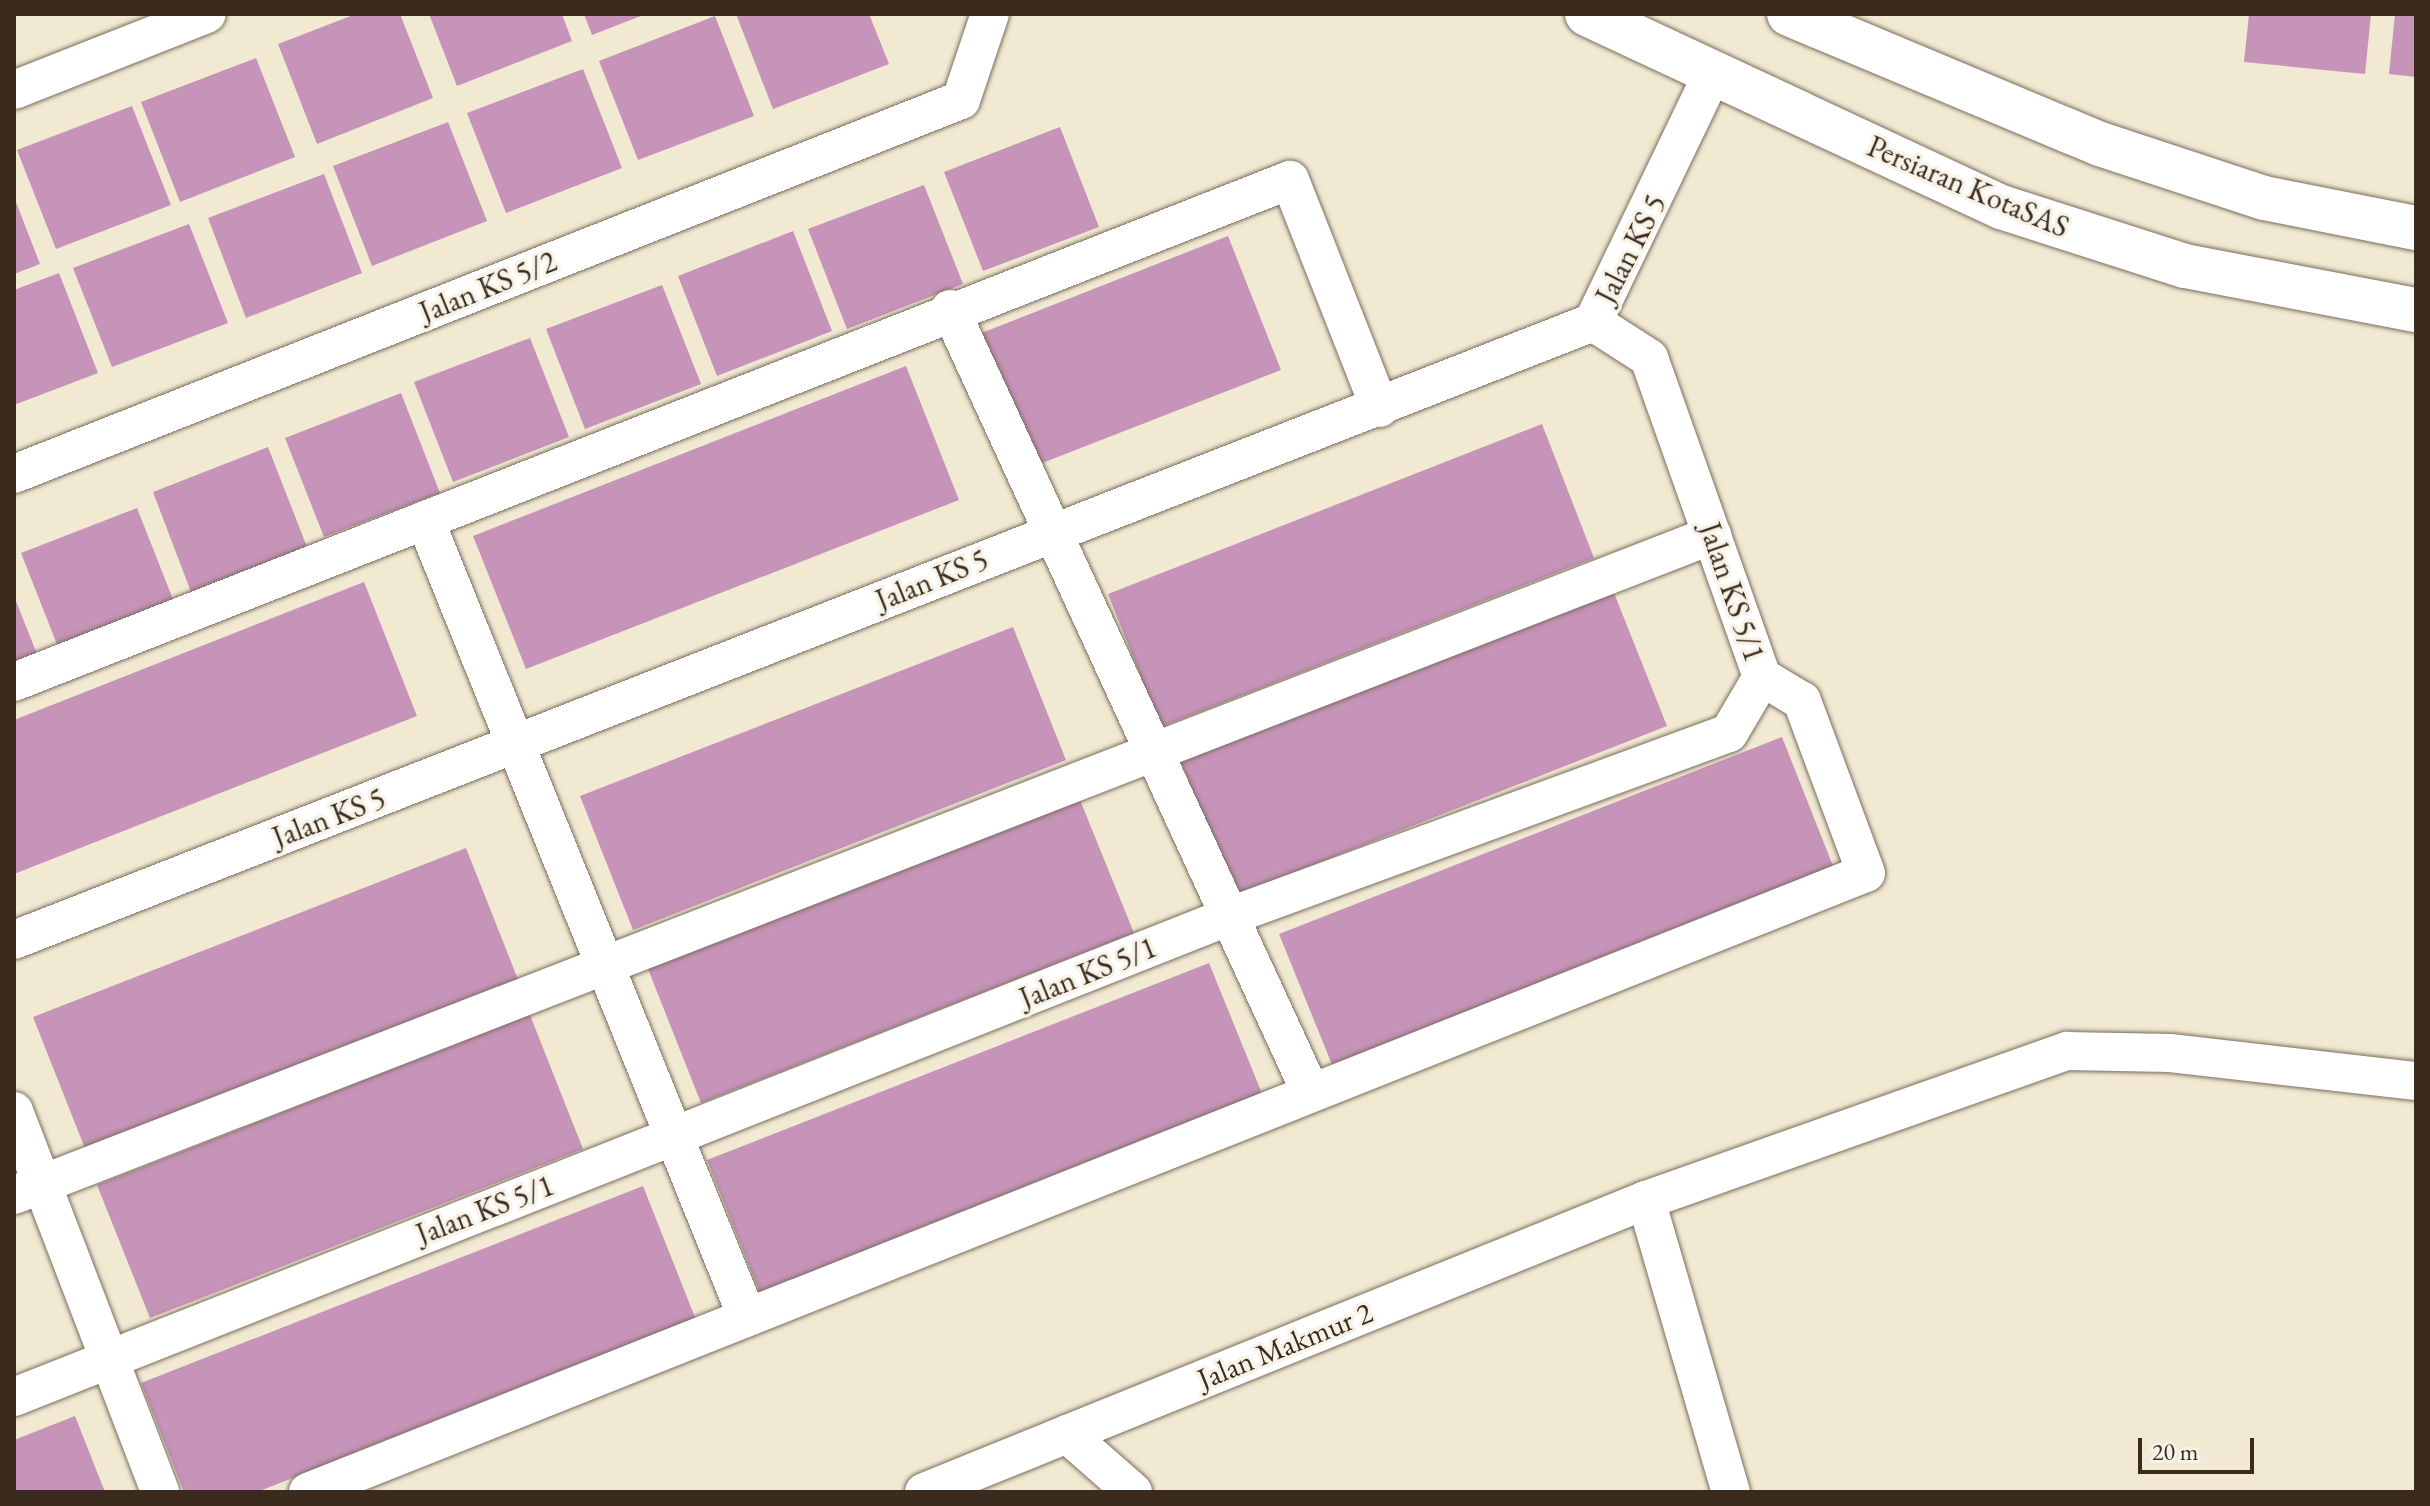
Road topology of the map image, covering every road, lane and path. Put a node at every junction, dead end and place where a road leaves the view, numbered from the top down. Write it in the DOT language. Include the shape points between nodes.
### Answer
graph roads {
  1 [pos="207,14"];
  2 [pos="990,14"];
  3 [pos="1587,14"];
  4 [pos="1789,14"];
  5 [pos="1713,73"];
  6 [pos="14,90"];
  7 [pos="2416,228"];
  8 [pos="950,309"];
  9 [pos="2416,310"];
  10 [pos="1593,322"];
  11 [pos="1380,408"];
  12 [pos="14,474"];
  13 [pos="425,520"];
  14 [pos="1053,531"];
  15 [pos="1712,535"];
  16 [pos="1762,677"];
  17 [pos="14,682"];
  18 [pos="516,746"];
  19 [pos="1152,749"];
  20 [pos="1230,916"];
  21 [pos="14,940"];
  22 [pos="603,960"];
  23 [pos="2416,1081"];
  24 [pos="1311,1093"];
  25 [pos="14,1111"];
  26 [pos="674,1136"];
  27 [pos="28,1189"];
  28 [pos="1646,1200"];
  29 [pos="747,1317"];
  30 [pos="109,1358"];
  31 [pos="14,1397"];
  32 [pos="1067,1434"];
  33 [pos="160,1492"];
  34 [pos="308,1492"];
  35 [pos="924,1492"];
  36 [pos="1133,1492"];
  37 [pos="1731,1492"];
  1 -- 6 [label="street"];
  2 -- 12 [label="street, Jalan KS 5/2" via="961,100"];
  3 -- 5 [label="main road, Persiaran KotaSAS"];
  4 -- 7 [label="main road" via="2100,144 2264,198"];
  5 -- 9 [label="main road, Persiaran KotaSAS" via="2001,207 2084,235 2284,290"];
  5 -- 10 [label="street, Jalan KS 5"];
  8 -- 11 [label="street" via="1290,180"];
  8 -- 13 [label="street"];
  8 -- 14 [label="street"];
  10 -- 11 [label="street, Jalan KS 5"];
  10 -- 15 [label="street, Jalan KS 5/1" via="1649,358"];
  11 -- 14 [label="street, Jalan KS 5"];
  13 -- 17 [label="street"];
  13 -- 18 [label="street"];
  14 -- 18 [label="street, Jalan KS 5"];
  14 -- 19 [label="street"];
  15 -- 16 [label="street, Jalan KS 5/1"];
  15 -- 19 [label="street"];
  16 -- 20 [label="street, Jalan KS 5/1" via="1729,733"];
  16 -- 24 [label="street" via="1802,701 1866,873"];
  18 -- 21 [label="street, Jalan KS 5"];
  18 -- 22 [label="street"];
  19 -- 20 [label="street"];
  19 -- 22 [label="street"];
  20 -- 24 [label="street"];
  20 -- 26 [label="street, Jalan KS 5/1"];
  22 -- 26 [label="street"];
  22 -- 27 [label="street"];
  23 -- 28 [label="street, Jalan Makmur 2" via="2170,1053 2067,1051"];
  24 -- 29 [label="street"];
  25 -- 27 [label="street"];
  26 -- 29 [label="street"];
  26 -- 30 [label="street, Jalan KS 5/1"];
  27 -- 30 [label="street"];
  28 -- 32 [label="street, Jalan Makmur 2"];
  28 -- 37 [label="street"];
  29 -- 34 [label="street"];
  30 -- 31 [label="street, Jalan KS 5/1"];
  30 -- 33 [label="street"];
  32 -- 35 [label="street, Jalan Makmur 2"];
  32 -- 36 [label="street"];
}
